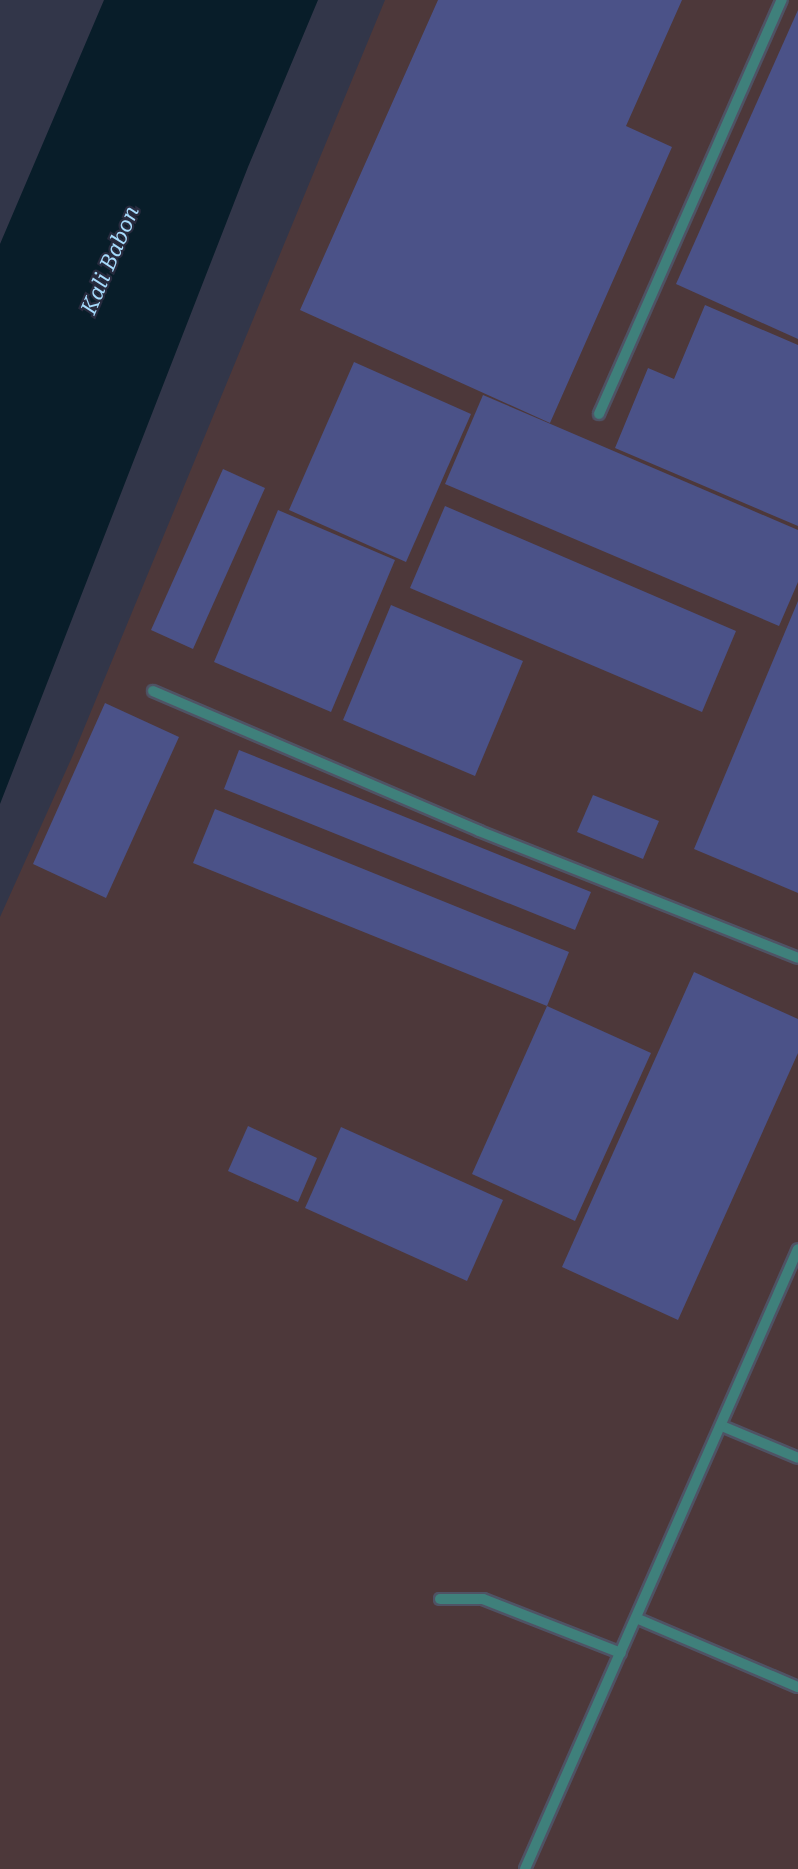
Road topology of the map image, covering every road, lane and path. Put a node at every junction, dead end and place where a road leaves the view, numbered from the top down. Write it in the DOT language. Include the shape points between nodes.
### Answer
graph roads {
  1 [pos="782,0"];
  2 [pos="599,414"];
  3 [pos="153,691"];
  4 [pos="798,958"];
  5 [pos="798,1249"];
  6 [pos="722,1426"];
  7 [pos="798,1458"];
  8 [pos="440,1599"];
  9 [pos="636,1618"];
  10 [pos="621,1653"];
  11 [pos="798,1687"];
  12 [pos="525,1869"];
  1 -- 2 [label="lane"];
  3 -- 4 [label="lane" via="479,831"];
  5 -- 6 [label="lane"];
  6 -- 7 [label="lane"];
  6 -- 9 [label="lane"];
  8 -- 10 [label="lane" via="483,1599"];
  9 -- 10 [label="lane"];
  9 -- 11 [label="lane"];
  10 -- 12 [label="lane"];
}
